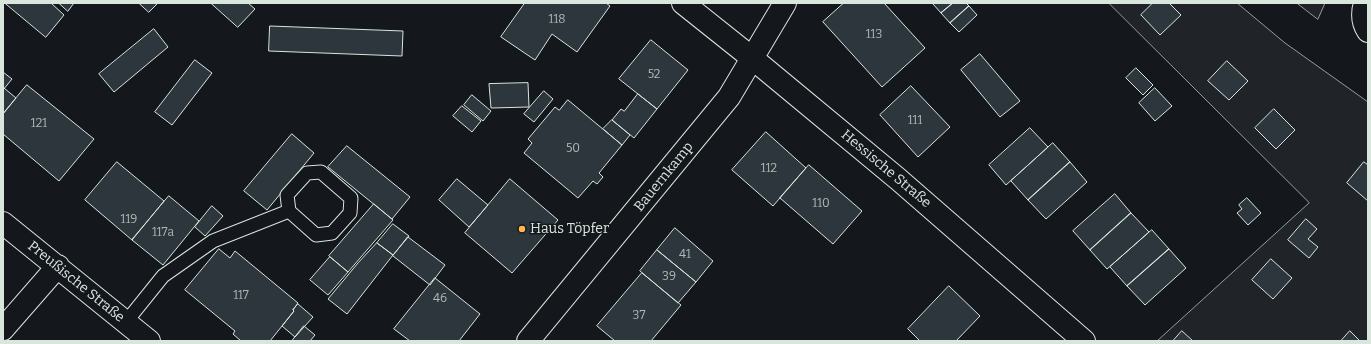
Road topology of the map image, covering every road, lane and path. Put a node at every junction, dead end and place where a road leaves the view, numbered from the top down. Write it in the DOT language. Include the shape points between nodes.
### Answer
graph roads {
  1 [pos="683,3"];
  2 [pos="785,3"];
  3 [pos="1365,3"];
  4 [pos="1368,31"];
  5 [pos="752,58"];
  6 [pos="289,211"];
  7 [pos="3,223"];
  8 [pos="58,266"];
  9 [pos="126,322"];
  10 [pos="3,329"];
  11 [pos="149,341"];
  12 [pos="528,341"];
  13 [pos="1084,341"];
  1 -- 5 [label="street, Hessische Straße"];
  2 -- 5 [label="street, Bauernkamp"];
  3 -- 4 [label="street" via="1364,25"];
  5 -- 12 [label="street, Bauernkamp" via="729,97"];
  5 -- 13 [label="street, Hessische Straße" via="898,179"];
  6 -- 6 [label="lane" via="316,235 332,232 350,213 351,198 321,172 307,173 287,195"];
  6 -- 9 [label="lane" via="213,241 163,276"];
  7 -- 8 [label="street, Preußische Straße"];
  8 -- 9 [label="street, Preußische Straße"];
  8 -- 10 [label="street"];
  9 -- 11 [label="street, Preußische Straße"];
}
